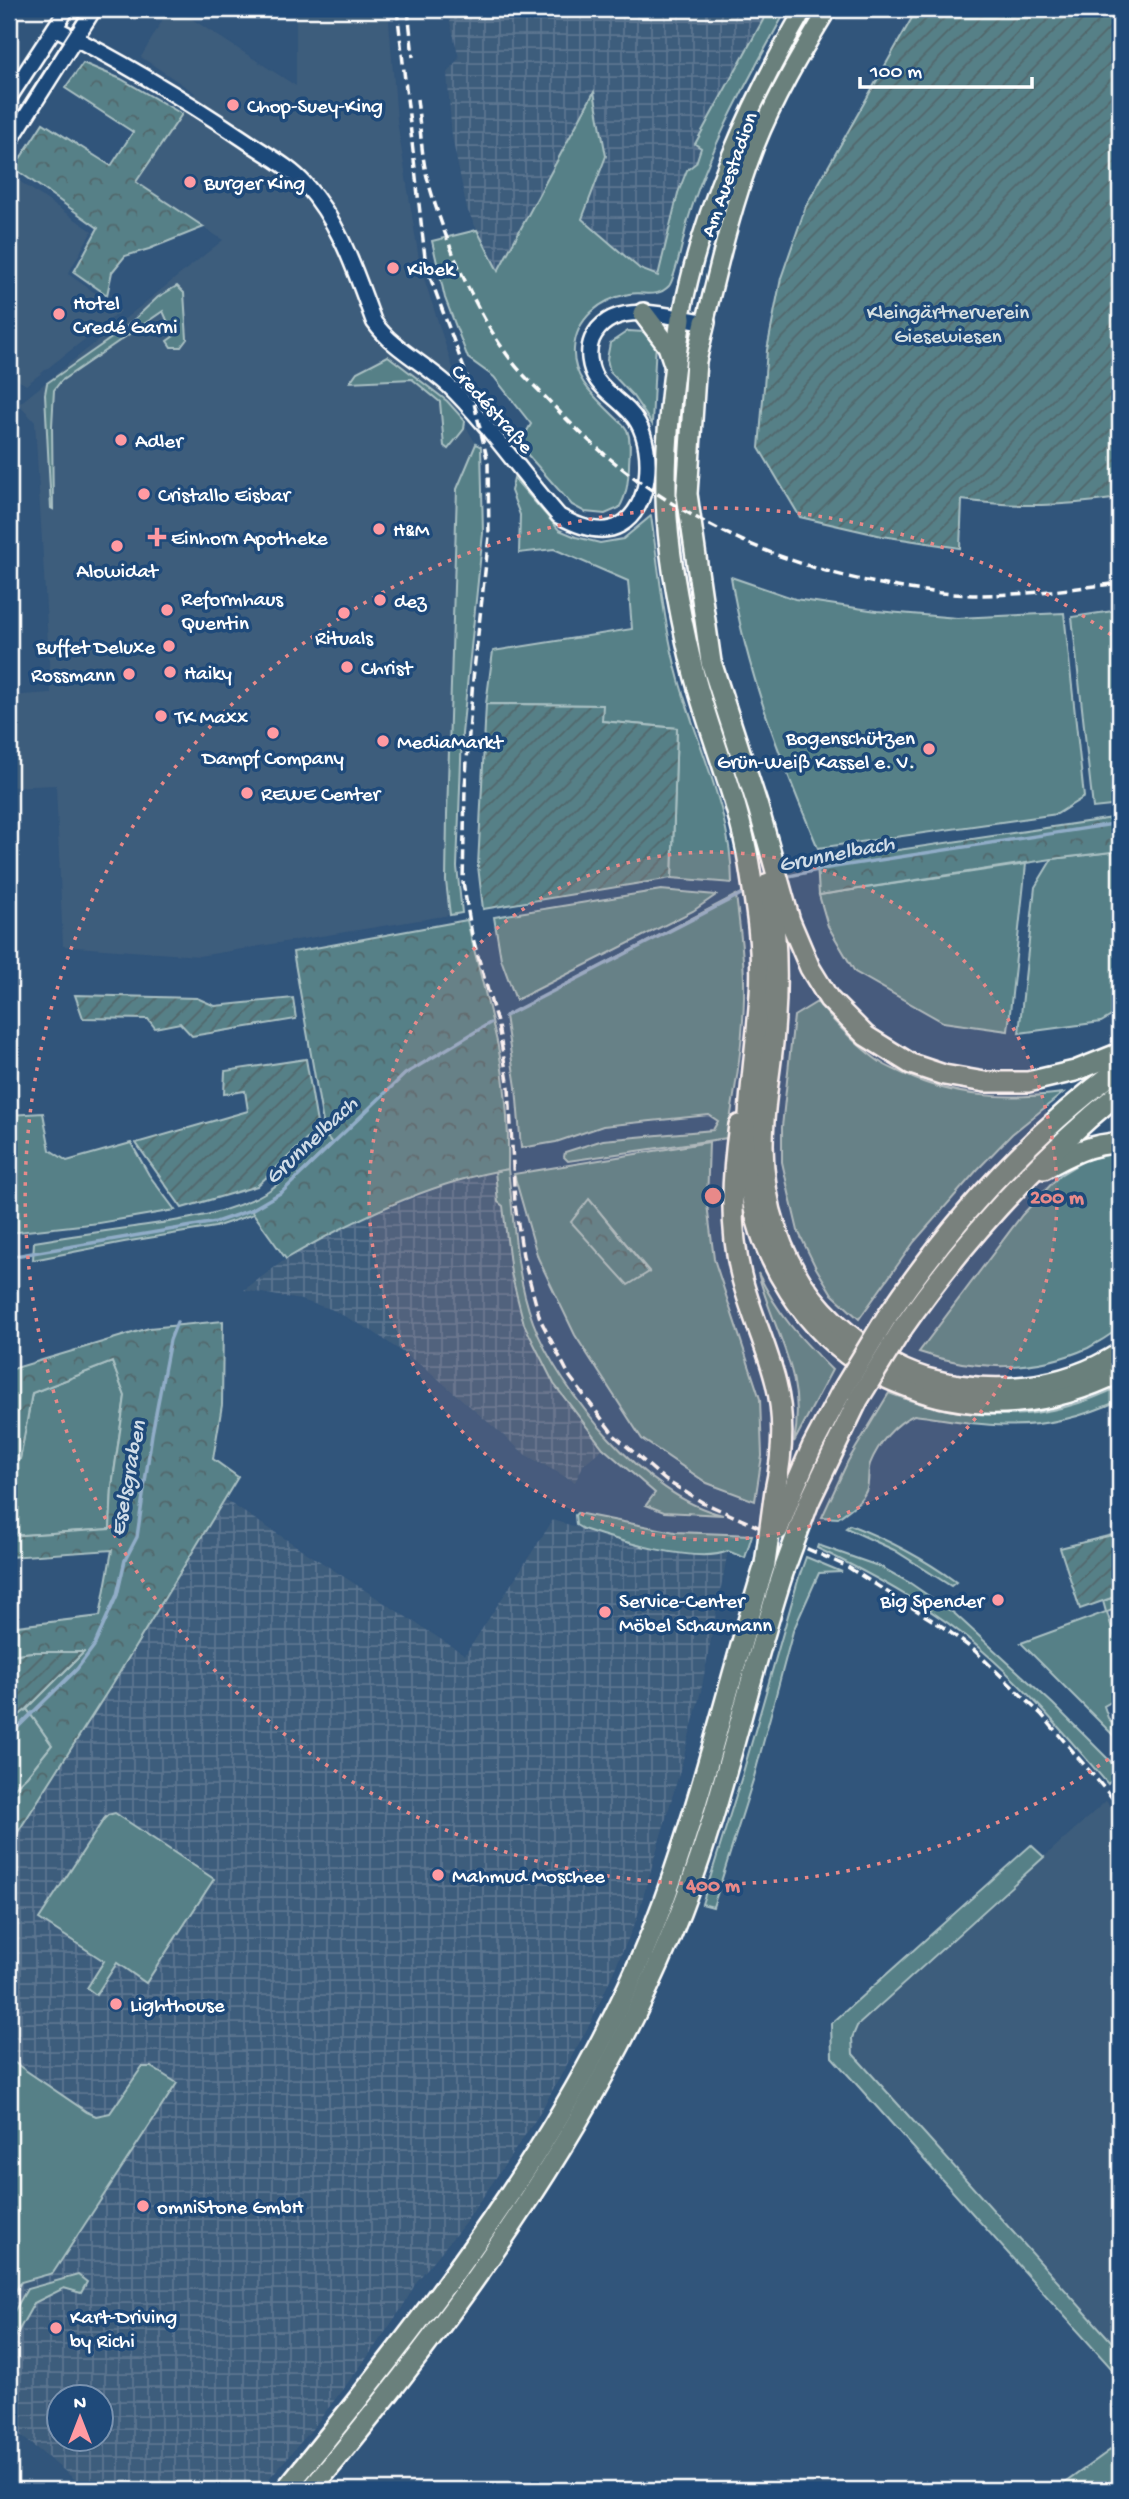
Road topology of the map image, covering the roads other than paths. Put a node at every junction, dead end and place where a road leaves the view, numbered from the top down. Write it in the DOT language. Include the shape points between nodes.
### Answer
graph roads {
  1 [pos="68,9"];
  2 [pos="94,9"];
  3 [pos="804,9"];
  4 [pos="828,9"];
  5 [pos="55,28"];
  6 [pos="76,39"];
  7 [pos="9,98"];
  8 [pos="9,143"];
  9 [pos="643,313"];
  10 [pos="681,318"];
  11 [pos="705,322"];
  12 [pos="674,365"];
  13 [pos="762,858"];
  14 [pos="771,906"];
  15 [pos="754,1049"];
  16 [pos="1120,1053"];
  17 [pos="1120,1068"];
  18 [pos="1120,1092"];
  19 [pos="1120,1143"];
  20 [pos="1019,1184"];
  21 [pos="894,1324"];
  22 [pos="1120,1353"];
  23 [pos="1120,1371"];
  24 [pos="792,1495"];
  25 [pos="774,1567"];
  26 [pos="285,2490"];
  27 [pos="311,2490"];
  1 -- 5 [label="main road"];
  2 -- 6 [label="main road"];
  3 -- 10 [label="main road, Am Auestadion" via="736,142 701,232"];
  4 -- 11 [label="main road, Am Auestadion" via="755,146"];
  5 -- 6 [label="main road"];
  5 -- 7 [label="main road"];
  6 -- 8 [label="main road"];
  6 -- 9 [label="main road, Credéstraße" via="192,106 295,174 335,226 380,331 478,415 559,516 575,525 602,530 617,527 638,510 643,499 646,456 638,423 597,380 590,363 590,345 600,326 620,314"];
  9 -- 10 [label="main road, Credéstraße"];
  9 -- 12 [label="highway" via="668,346"];
  10 -- 11 [label="main road, Credéstraße"];
  10 -- 12 [label="highway"];
  11 -- 13 [label="highway" via="695,375 687,494 711,662 750,786"];
  12 -- 13 [label="highway" via="666,498 673,558 693,668 729,781"];
  13 -- 14 [label="highway"];
  13 -- 14 [label="highway"];
  14 -- 15 [label="highway"];
  14 -- 16 [label="highway" via="829,999 866,1036 911,1064 958,1078 1007,1083 1049,1079"];
  14 -- 22 [label="highway" via="777,985 764,1121 765,1186 784,1251 810,1295 849,1336 876,1355 946,1383 989,1388 1035,1385 1089,1370"];
  15 -- 23 [label="highway" via="749,1139 754,1211 784,1283 837,1346 895,1382 969,1402 1050,1399"];
  15 -- 24 [label="highway" via="734,1158 734,1227 741,1275 776,1381"];
  17 -- 21 [label="highway" via="999,1178 917,1274"];
  18 -- 20 [label="highway"];
  19 -- 20 [label="highway" via="1075,1152"];
  20 -- 21 [label="highway"];
  21 -- 24 [label="highway, bridge" via="813,1447"];
  24 -- 25 [label="highway, bridge"];
  25 -- 26 [label="highway" via="684,1844 611,2022 547,2136 489,2222 380,2371"];
  25 -- 27 [label="highway" via="756,1657 706,1838 671,1937 630,2026 581,2115 512,2223"];
}
